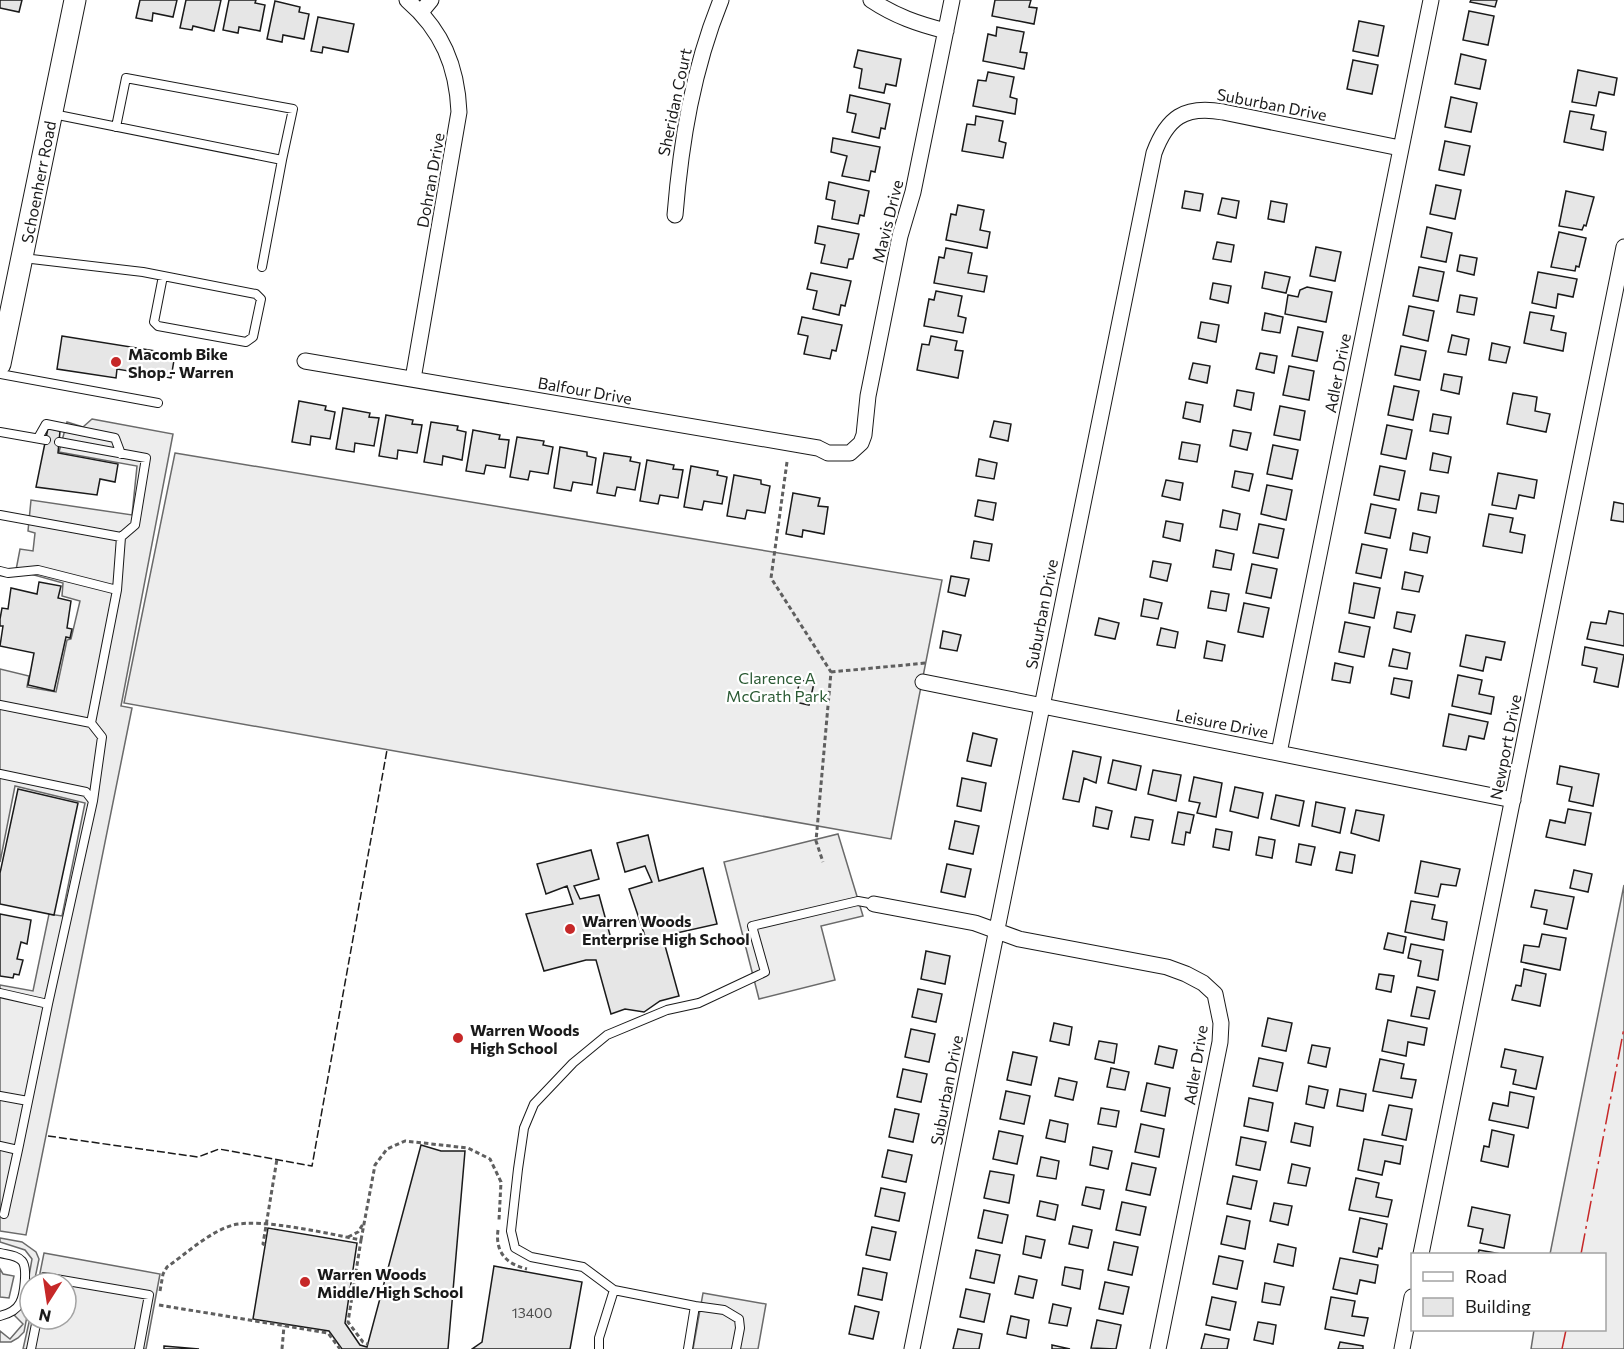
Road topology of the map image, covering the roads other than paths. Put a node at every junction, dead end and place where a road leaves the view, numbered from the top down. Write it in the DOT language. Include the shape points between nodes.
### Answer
graph roads {
  1 [pos="75,0"];
  2 [pos="407,0"];
  3 [pos="721,0"];
  4 [pos="871,0"];
  5 [pos="952,0"];
  6 [pos="1431,0"];
  7 [pos="426,6"];
  8 [pos="946,31"];
  9 [pos="52,114"];
  10 [pos="116,127"];
  11 [pos="1400,148"];
  12 [pos="282,160"];
  13 [pos="675,215"];
  14 [pos="1624,247"];
  15 [pos="23,258"];
  16 [pos="262,267"];
  17 [pos="163,276"];
  18 [pos="305,361"];
  19 [pos="0,364"];
  20 [pos="0,374"];
  21 [pos="413,379"];
  22 [pos="158,402"];
  23 [pos="0,432"];
  24 [pos="59,442"];
  25 [pos="856,449"];
  26 [pos="122,454"];
  27 [pos="0,515"];
  28 [pos="121,537"];
  29 [pos="0,572"];
  30 [pos="117,590"];
  31 [pos="924,682"];
  32 [pos="0,705"];
  33 [pos="1042,705"];
  34 [pos="91,723"];
  35 [pos="1279,753"];
  36 [pos="0,774"];
  37 [pos="1513,800"];
  38 [pos="93,801"];
  39 [pos="874,904"];
  40 [pos="997,931"];
  41 [pos="0,993"];
  42 [pos="48,1004"];
  43 [pos="0,1096"];
  44 [pos="28,1101"];
  45 [pos="0,1146"];
  46 [pos="18,1150"];
  47 [pos="4,1214"];
  48 [pos="0,1253"];
  49 [pos="1421,1253"];
  50 [pos="78,1283"];
  51 [pos="614,1290"];
  52 [pos="695,1306"];
  53 [pos="1411,1306"];
  54 [pos="0,1316"];
  55 [pos="35,1331"];
  56 [pos="31,1349"];
  57 [pos="139,1349"];
  58 [pos="599,1349"];
  59 [pos="688,1349"];
  60 [pos="736,1349"];
  61 [pos="912,1349"];
  62 [pos="1158,1349"];
  63 [pos="1402,1349"];
  1 -- 9 [label="main road, Schoenherr Road"];
  2 -- 7 [label="street, Dohran Drive"];
  3 -- 13 [label="street, Sheridan Court" via="688,111"];
  4 -- 8 [label="street" via="897,16"];
  5 -- 8 [label="street, Mavis Drive"];
  6 -- 11 [label="street, Adler Drive"];
  7 -- 21 [label="street, Dohran Drive" via="448,54 457,83 459,112"];
  8 -- 25 [label="street, Mavis Drive" via="913,192 900,236 868,396 864,435"];
  9 -- 10 [label="lane"];
  9 -- 15 [label="main road, Schoenherr Road"];
  10 -- 12 [label="lane"];
  10 -- 12 [label="lane" via="126,78 293,110"];
  11 -- 33 [label="street, Suburban Drive" via="1200,109 1177,117 1160,136"];
  11 -- 35 [label="street, Adler Drive"];
  12 -- 16 [label="lane"];
  14 -- 37 [label="street, Newport Drive"];
  15 -- 17 [label="lane"];
  15 -- 19 [label="main road, Schoenherr Road"];
  17 -- 17 [label="lane" via="154,322 158,326 246,342 253,337 261,299 256,294"];
  18 -- 21 [label="street, Balfour Drive"];
  20 -- 22 [label="lane"];
  21 -- 25 [label="street, Balfour Drive" via="818,448 828,453 850,453"];
  23 -- 26 [label="lane" via="42,439 46,424 115,438"];
  24 -- 26 [label="lane"];
  26 -- 28 [label="lane" via="146,458 135,525"];
  27 -- 28 [label="lane"];
  28 -- 30 [label="lane"];
  29 -- 30 [label="lane" via="38,570"];
  30 -- 34 [label="lane"];
  31 -- 33 [label="street, Leisure Drive"];
  32 -- 34 [label="lane"];
  33 -- 35 [label="street, Leisure Drive"];
  33 -- 40 [label="street, Suburban Drive"];
  34 -- 38 [label="lane" via="102,737"];
  35 -- 37 [label="street, Leisure Drive"];
  36 -- 38 [label="lane" via="86,792"];
  37 -- 49 [label="street, Newport Drive"];
  38 -- 42 [label="lane"];
  39 -- 40 [label="street, Adler Drive" via="975,923"];
  39 -- 51 [label="lane" via="858,901 752,926 765,972 699,1003 667,1010 607,1035 573,1063 534,1104 524,1128 518,1169 511,1231 515,1248 531,1257 583,1267"];
  40 -- 61 [label="street, Suburban Drive"];
  40 -- 62 [label="street, Adler Drive" via="1019,939 1167,968 1203,983 1215,994 1220,1042"];
  41 -- 42 [label="lane"];
  42 -- 44 [label="lane"];
  43 -- 44 [label="lane"];
  44 -- 46 [label="lane"];
  45 -- 46 [label="lane"];
  46 -- 47 [label="lane"];
  48 -- 54 [label="lane" via="17,1257 26,1271 20,1303"];
  50 -- 57 [label="lane" via="149,1295"];
  51 -- 52 [label="lane"];
  51 -- 58 [label="lane"];
  52 -- 59 [label="lane"];
  52 -- 60 [label="lane" via="724,1310 739,1319"];
  53 -- 63 [label="street"];
  55 -- 56 [label="lane"];
}
